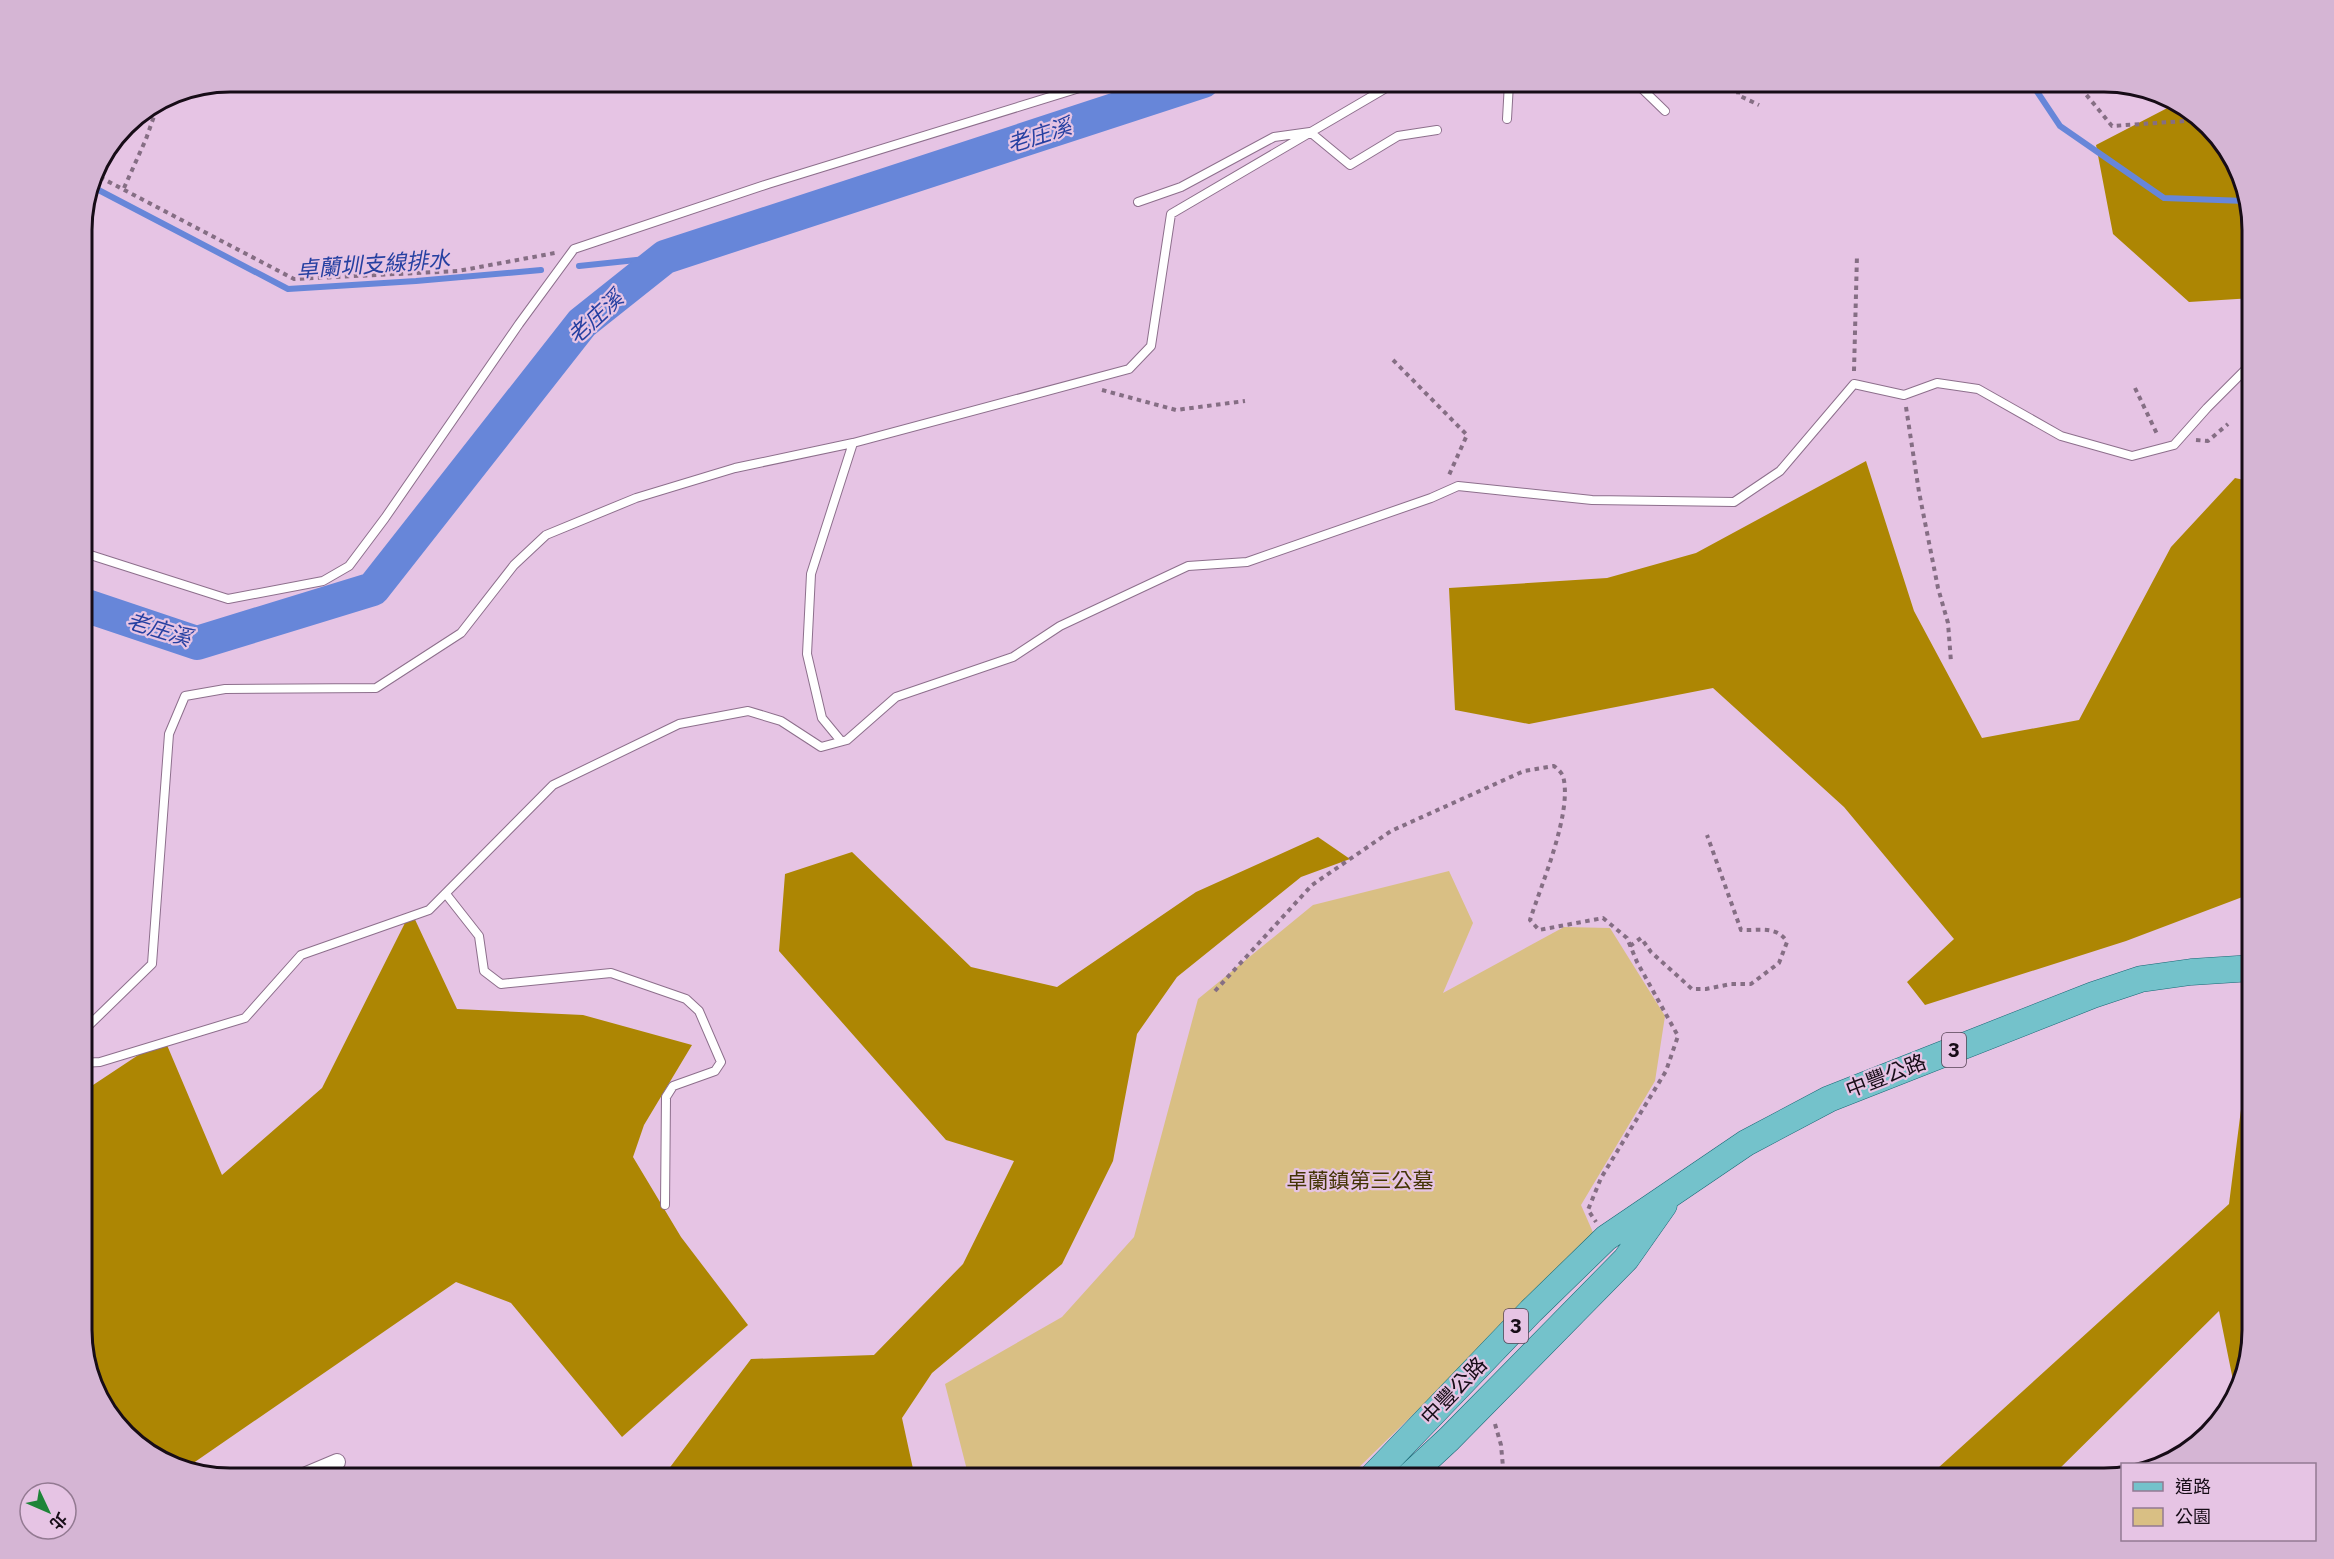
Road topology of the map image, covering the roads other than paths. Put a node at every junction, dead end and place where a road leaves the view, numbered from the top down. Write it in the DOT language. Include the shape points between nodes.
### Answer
graph roads {
  1 [pos="1066,92"];
  2 [pos="1379,92"];
  3 [pos="1508,92"];
  4 [pos="1645,92"];
  5 [pos="1665,111"];
  6 [pos="1507,119"];
  7 [pos="1437,130"];
  8 [pos="1310,132"];
  9 [pos="1138,201"];
  10 [pos="2242,373"];
  11 [pos="853,443"];
  12 [pos="92,556"];
  13 [pos="841,741"];
  14 [pos="446,894"];
  15 [pos="2242,969"];
  16 [pos="92,1022"];
  17 [pos="92,1062"];
  18 [pos="1675,1190"];
  19 [pos="665,1205"];
  20 [pos="337,1462"];
  21 [pos="323,1468"];
  22 [pos="1381,1468"];
  23 [pos="1417,1468"];
  1 -- 12 [label="lane" via="574,249 349,566 323,581 228,599"];
  2 -- 8 [label="lane"];
  3 -- 6 [label="lane"];
  4 -- 5 [label="lane"];
  7 -- 8 [label="lane" via="1398,136 1350,165"];
  8 -- 9 [label="lane" via="1274,137 1181,187"];
  8 -- 11 [label="lane" via="1171,214 1151,346 1129,369"];
  10 -- 13 [label="lane" via="2174,445 2132,456 2061,436 1978,389 1937,383 1904,395 1854,384 1780,471 1734,502 1592,500 1458,486 1247,562 1188,566 1060,626 1013,657 896,697"];
  11 -- 13 [label="lane" via="811,574 807,654 822,718"];
  11 -- 16 [label="lane" via="735,468 636,498 546,535 514,565 461,633 376,688 225,689 184,696 170,734 152,964"];
  13 -- 14 [label="lane" via="821,747 781,722 748,711 679,723 553,785"];
  14 -- 17 [label="lane" via="429,910 302,955 245,1018"];
  14 -- 19 [label="lane" via="479,936 483,971 501,984 611,973 686,999 699,1011 721,1062 715,1071 673,1086 666,1097"];
  15 -- 18 [label="main road, 中豐公路 / 3" via="2141,979 2093,995 1828,1099 1746,1143"];
  18 -- 22 [label="main road, 中豐公路 / 3" via="1606,1238"];
  18 -- 23 [label="main road, 中豐公路 / 3" via="1626,1259"];
  20 -- 21 [label="street"];
}
